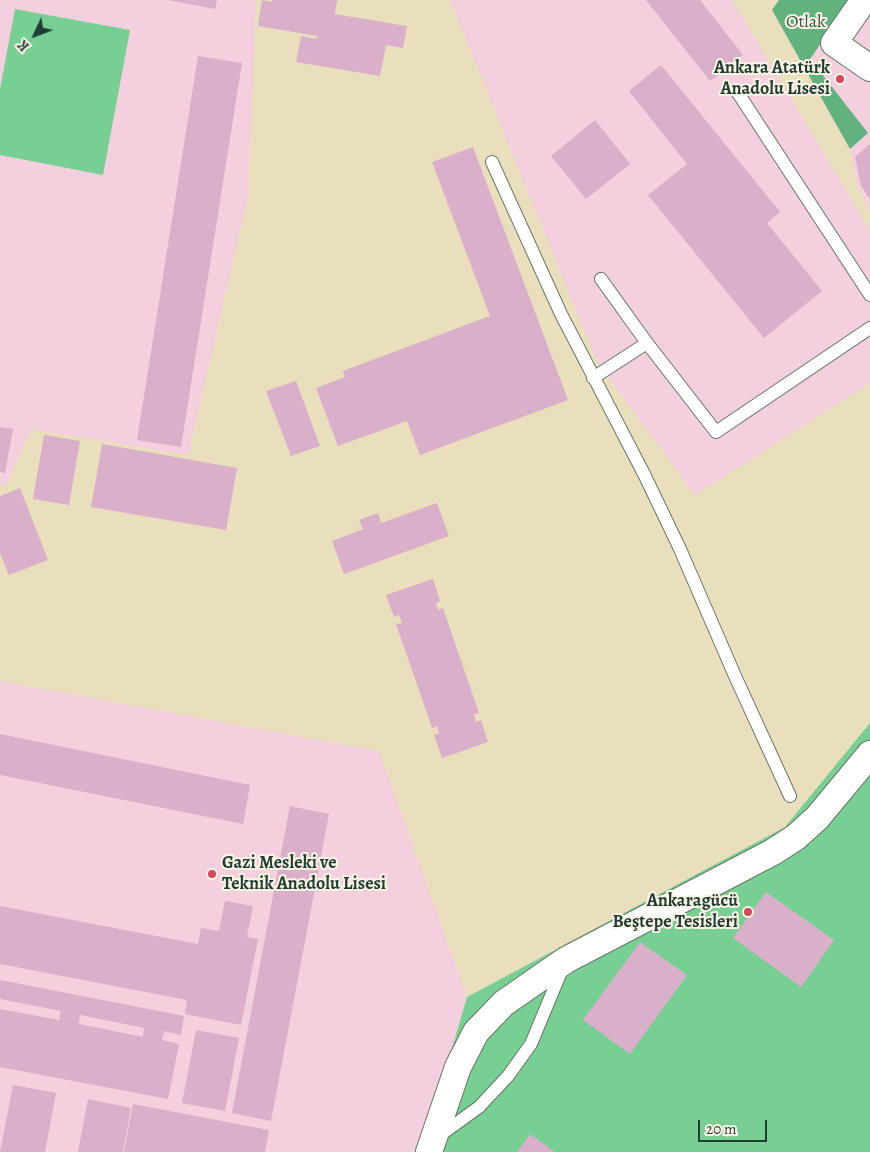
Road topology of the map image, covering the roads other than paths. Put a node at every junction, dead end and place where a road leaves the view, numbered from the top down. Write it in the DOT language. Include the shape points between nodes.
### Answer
graph roads {
  1 [pos="864,0"];
  2 [pos="870,68"];
  3 [pos="738,93"];
  4 [pos="492,162"];
  5 [pos="601,279"];
  6 [pos="870,295"];
  7 [pos="870,328"];
  8 [pos="647,343"];
  9 [pos="593,378"];
  10 [pos="870,754"];
  11 [pos="790,796"];
  12 [pos="566,960"];
  13 [pos="431,1146"];
  1 -- 2 [label="street" via="834,43"];
  3 -- 6 [label="lane"];
  4 -- 9 [label="lane" via="560,314"];
  5 -- 8 [label="lane"];
  7 -- 8 [label="lane" via="716,432"];
  8 -- 9 [label="lane"];
  9 -- 11 [label="lane" via="680,549"];
  10 -- 12 [label="street" via="817,818 796,837"];
  12 -- 13 [label="lane" via="531,1044 508,1076 479,1107"];
  12 -- 13 [label="street" via="504,1003 476,1032 458,1066"];
}
